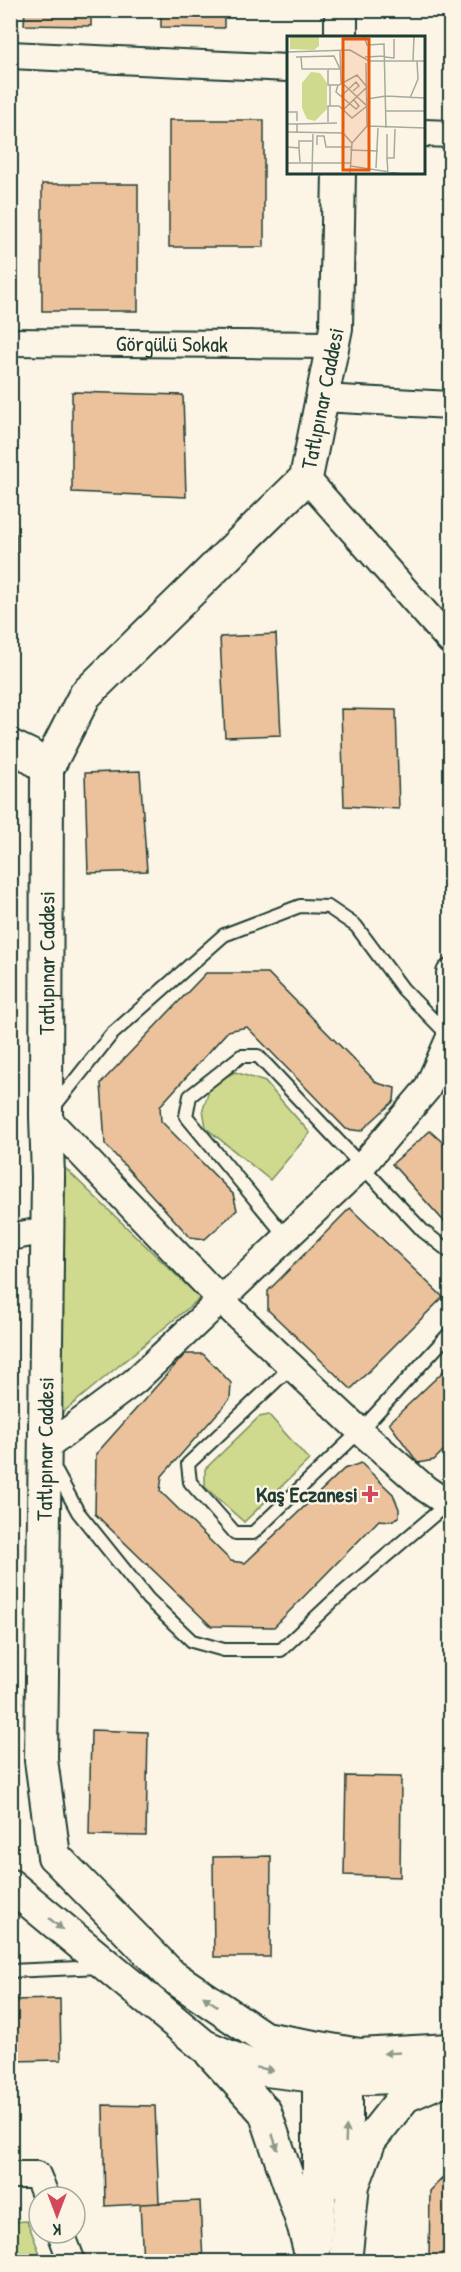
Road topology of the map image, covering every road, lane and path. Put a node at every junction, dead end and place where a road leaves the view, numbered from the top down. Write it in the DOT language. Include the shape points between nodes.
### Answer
graph roads {
  1 [pos="341,10"];
  2 [pos="341,36"];
  3 [pos="10,55"];
  4 [pos="287,68"];
  5 [pos="425,133"];
  6 [pos="450,134"];
  7 [pos="339,174"];
  8 [pos="10,342"];
  9 [pos="333,345"];
  10 [pos="322,398"];
  11 [pos="450,405"];
  12 [pos="306,478"];
  13 [pos="450,641"];
  14 [pos="10,746"];
  15 [pos="47,769"];
  16 [pos="450,974"];
  17 [pos="450,1037"];
  18 [pos="46,1117"];
  19 [pos="361,1167"];
  20 [pos="47,1230"];
  21 [pos="10,1237"];
  22 [pos="287,1238"];
  23 [pos="450,1252"];
  24 [pos="222,1300"];
  25 [pos="450,1333"];
  26 [pos="292,1366"];
  27 [pos="360,1431"];
  28 [pos="44,1449"];
  29 [pos="450,1503"];
  30 [pos="54,1856"];
  31 [pos="11,1886"];
  32 [pos="109,1967"];
  33 [pos="10,1971"];
  34 [pos="204,2046"];
  35 [pos="450,2050"];
  36 [pos="333,2064"];
  37 [pos="450,2076"];
  38 [pos="10,2175"];
  39 [pos="41,2185"];
  40 [pos="66,2245"];
  41 [pos="347,2248"];
  42 [pos="72,2262"];
  43 [pos="314,2262"];
  1 -- 2 [label="street"];
  3 -- 4 [label="street"];
  5 -- 6 [label="street"];
  7 -- 9 [label="street, Tatlıpınar Caddesi"];
  8 -- 9 [label="street, Görgülü Sokak"];
  9 -- 10 [label="street, Tatlıpınar Caddesi"];
  10 -- 11 [label="street"];
  10 -- 12 [label="street, Tatlıpınar Caddesi"];
  12 -- 13 [label="street"];
  12 -- 15 [label="street, Tatlıpınar Caddesi" via="85,695"];
  14 -- 15 [label="street"];
  15 -- 18 [label="street, Tatlıpınar Caddesi"];
  16 -- 17 [label="street"];
  17 -- 18 [label="lane" via="403,989 356,926 328,907 300,906 224,935 111,1035"];
  17 -- 19 [label="street" via="427,1089"];
  18 -- 20 [label="street, Tatlıpınar Caddesi"];
  18 -- 24 [label="street"];
  19 -- 22 [label="street"];
  19 -- 22 [label="lane" via="258,1056 241,1056 190,1096 186,1116"];
  19 -- 23 [label="lane" via="423,1231"];
  20 -- 21 [label="street"];
  20 -- 28 [label="street, Tatlıpınar Caddesi"];
  22 -- 24 [label="street"];
  24 -- 26 [label="street"];
  24 -- 28 [label="street" via="135,1381"];
  25 -- 27 [label="lane"];
  26 -- 27 [label="street"];
  26 -- 27 [label="lane" via="188,1464 190,1482 235,1533 253,1533"];
  27 -- 29 [label="street" via="426,1489"];
  28 -- 29 [label="lane" via="78,1512 148,1599 192,1641 224,1650 281,1650"];
  28 -- 30 [label="street, Tatlıpınar Caddesi" via="41,1760"];
  30 -- 31 [label="street"];
  36 -- 30 [label="street, one-way" via="264,2038 172,1976"];
  31 -- 32 [label="street, one-way"];
  32 -- 33 [label="lane"];
  32 -- 34 [label="street"];
  34 -- 36 [label="street, one-way" via="258,2069"];
  34 -- 43 [label="street, one-way" via="265,2112"];
  35 -- 36 [label="street, one-way" via="359,2055"];
  36 -- 37 [label="street"];
  41 -- 36 [label="street, one-way" via="345,2165"];
  36 -- 43 [label="street"];
  37 -- 41 [label="street" via="405,2096 370,2140 353,2185"];
  38 -- 39 [label="street" via="37,2175"];
  40 -- 42 [label="street"];
}
